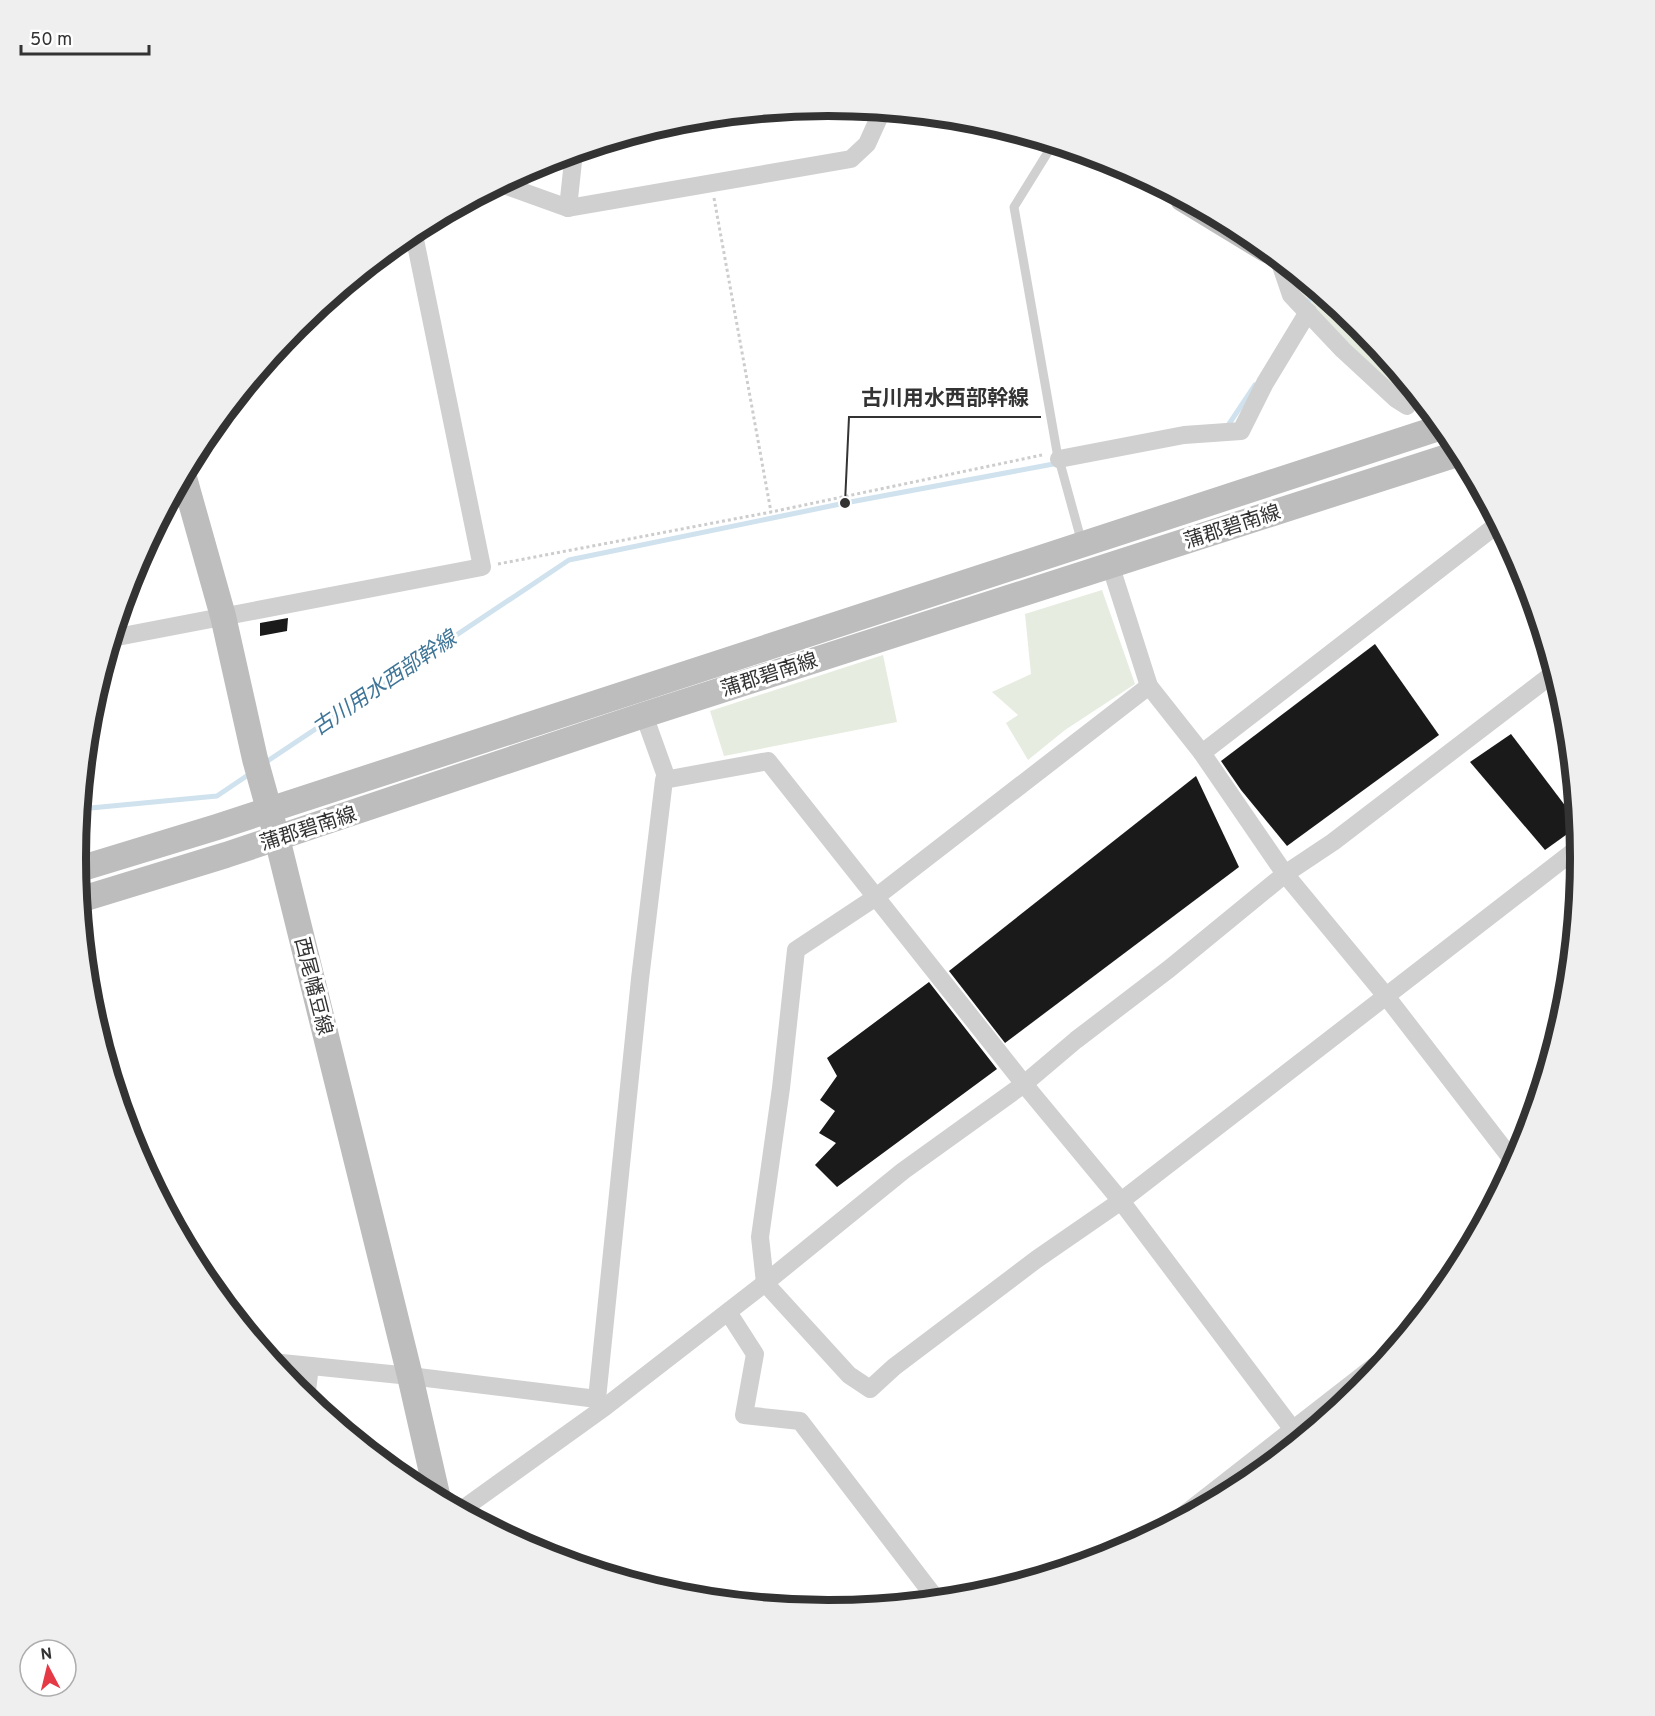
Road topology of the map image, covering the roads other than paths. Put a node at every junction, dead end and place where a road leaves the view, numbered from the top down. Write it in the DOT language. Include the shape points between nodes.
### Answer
graph roads {
  1 [pos="879,118"];
  2 [pos="1049,150"];
  3 [pos="573,161"];
  4 [pos="511,188"];
  5 [pos="568,208"];
  6 [pos="415,241"];
  7 [pos="1283,272"];
  8 [pos="1308,312"];
  9 [pos="1407,406"];
  10 [pos="1433,430"];
  11 [pos="1058,455"];
  12 [pos="1450,456"];
  13 [pos="186,485"];
  14 [pos="1492,528"];
  15 [pos="1083,545"];
  16 [pos="1110,564"];
  17 [pos="223,616"];
  18 [pos="120,636"];
  19 [pos="1547,678"];
  20 [pos="1149,686"];
  21 [pos="644,715"];
  22 [pos="1202,753"];
  23 [pos="667,779"];
  24 [pos="266,801"];
  25 [pos="277,838"];
  26 [pos="1570,853"];
  27 [pos="86,866"];
  28 [pos="1285,874"];
  29 [pos="876,897"];
  30 [pos="87,898"];
  31 [pos="1386,996"];
  32 [pos="1024,1084"];
  33 [pos="1508,1154"];
  34 [pos="1121,1201"];
  35 [pos="765,1283"];
  36 [pos="728,1312"];
  37 [pos="285,1363"];
  38 [pos="310,1366"];
  39 [pos="410,1376"];
  40 [pos="307,1387"];
  41 [pos="601,1403"];
  42 [pos="1296,1433"];
  43 [pos="1280,1446"];
  44 [pos="1238,1476"];
  45 [pos="435,1488"];
  46 [pos="466,1506"];
  47 [pos="931,1593"];
  1 -- 5 [label="street" via="867,144 851,159"];
  2 -- 11 [label="lane" via="1014,207"];
  3 -- 5 [label="street"];
  4 -- 5 [label="street"];
  6 -- 17 [label="street" via="482,567"];
  7 -- 8 [label="street" via="1291,295"];
  8 -- 9 [label="street" via="1352,358"];
  8 -- 11 [label="street" via="1241,431 1184,435"];
  10 -- 15 [label="main road, 蒲郡碧南線"];
  11 -- 15 [label="lane"];
  12 -- 16 [label="main road, 蒲郡碧南線"];
  13 -- 17 [label="main road, 西尾幡豆線"];
  14 -- 22 [label="street"];
  15 -- 24 [label="main road, 蒲郡碧南線"];
  16 -- 20 [label="street"];
  16 -- 21 [label="main road, 蒲郡碧南線"];
  17 -- 18 [label="street"];
  17 -- 24 [label="main road, 西尾幡豆線"];
  19 -- 28 [label="street" via="1333,842"];
  20 -- 22 [label="street"];
  20 -- 29 [label="street"];
  21 -- 23 [label="street"];
  21 -- 25 [label="main road, 蒲郡碧南線"];
  22 -- 28 [label="street"];
  23 -- 29 [label="street" via="768,760"];
  23 -- 41 [label="street" via="639,991"];
  24 -- 25 [label="main road, 西尾幡豆線"];
  24 -- 27 [label="main road, 蒲郡碧南線"];
  25 -- 30 [label="main road, 蒲郡碧南線"];
  25 -- 39 [label="main road, 西尾幡豆線"];
  26 -- 31 [label="street"];
  28 -- 31 [label="street"];
  28 -- 32 [label="street"];
  29 -- 32 [label="street"];
  29 -- 35 [label="street" via="796,950 760,1237"];
  31 -- 33 [label="street"];
  31 -- 34 [label="street"];
  32 -- 34 [label="street"];
  32 -- 35 [label="street" via="903,1171"];
  34 -- 35 [label="street" via="1037,1258 870,1389 849,1375"];
  34 -- 42 [label="street"];
  35 -- 36 [label="street"];
  36 -- 41 [label="street"];
  36 -- 47 [label="street" via="755,1354 744,1415 800,1421"];
  37 -- 38 [label="street"];
  38 -- 39 [label="street"];
  38 -- 40 [label="street"];
  39 -- 41 [label="street"];
  39 -- 45 [label="main road, 西尾幡豆線"];
  41 -- 46 [label="street"];
  43 -- 44 [label="street"];
}
